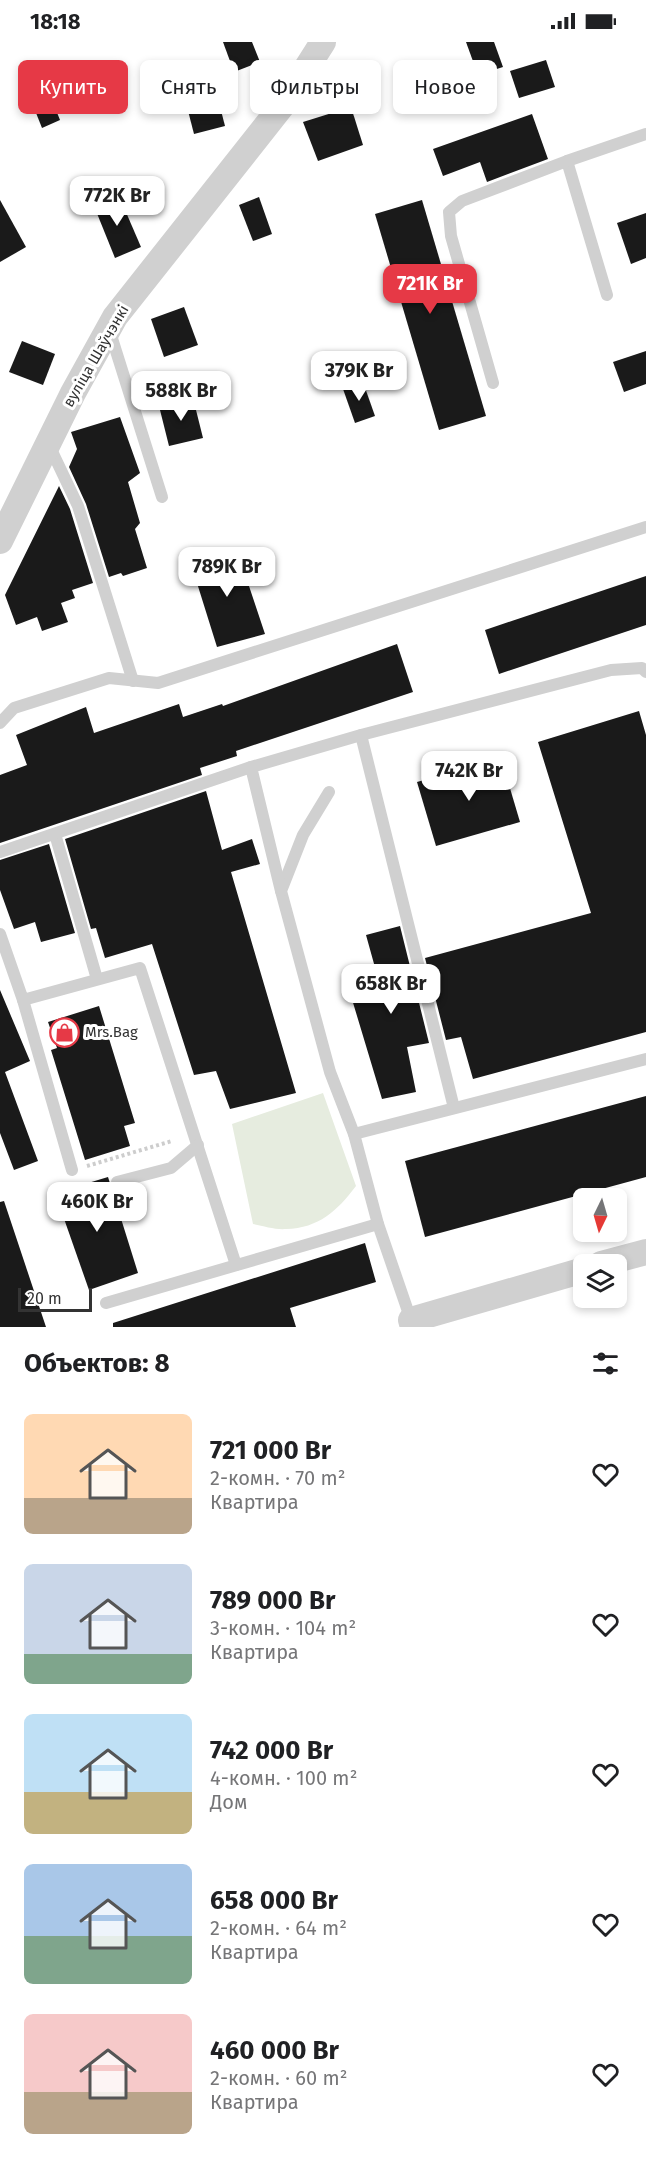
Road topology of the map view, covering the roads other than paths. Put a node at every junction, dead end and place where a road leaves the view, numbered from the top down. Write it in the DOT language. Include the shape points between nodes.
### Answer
graph roads {
  1 [pos="323,42"];
  2 [pos="646,134"];
  3 [pos="567,161"];
  4 [pos="606,295"];
  5 [pos="108,328"];
  6 [pos="493,383"];
  7 [pos="48,444"];
  8 [pos="162,497"];
  9 [pos="646,527"];
  10 [pos="0,541"];
  11 [pos="646,672"];
  12 [pos="133,681"];
  13 [pos="0,723"];
  14 [pos="361,735"];
  15 [pos="251,767"];
  16 [pos="329,792"];
  17 [pos="55,834"];
  18 [pos="0,852"];
  19 [pos="281,891"];
  20 [pos="0,934"];
  21 [pos="97,980"];
  22 [pos="23,1000"];
  23 [pos="646,1059"];
  24 [pos="454,1108"];
  25 [pos="354,1134"];
  26 [pos="197,1140"];
  27 [pos="72,1170"];
  28 [pos="117,1182"];
  29 [pos="378,1224"];
  30 [pos="646,1252"];
  31 [pos="627,1257"];
  32 [pos="236,1265"];
  33 [pos="573,1273"];
  34 [pos="106,1303"];
  35 [pos="412,1323"];
  1 -- 5 [label="street, вуліца Шаўчэнкі" via="285,102"];
  2 -- 3 [label="lane"];
  3 -- 4 [label="lane"];
  3 -- 6 [label="lane" via="462,201 449,212 451,236"];
  5 -- 7 [label="street, вуліца Шаўчэнкі"];
  5 -- 8 [label="lane"];
  7 -- 10 [label="street, вуліца Шаўчэнкі"];
  7 -- 12 [label="lane" via="78,506"];
  9 -- 12 [label="lane" via="158,683"];
  11 -- 14 [label="lane" via="642,668 611,670"];
  12 -- 13 [label="lane" via="109,678 14,708"];
  14 -- 15 [label="lane"];
  14 -- 24 [label="lane"];
  15 -- 17 [label="lane"];
  15 -- 19 [label="lane"];
  16 -- 19 [label="lane" via="303,835"];
  17 -- 18 [label="lane"];
  17 -- 21 [label="lane"];
  19 -- 25 [label="lane" via="330,1072"];
  20 -- 22 [label="lane"];
  21 -- 22 [label="lane"];
  21 -- 26 [label="lane" via="140,968"];
  22 -- 27 [label="lane"];
  23 -- 24 [label="lane"];
  24 -- 25 [label="lane"];
  25 -- 29 [label="lane"];
  26 -- 28 [label="lane" via="171,1168"];
  26 -- 32 [label="lane"];
  29 -- 32 [label="lane"];
  29 -- 35 [label="lane"];
  30 -- 31 [label="street"];
  32 -- 34 [label="lane"];
  33 -- 35 [label="street"];
}
